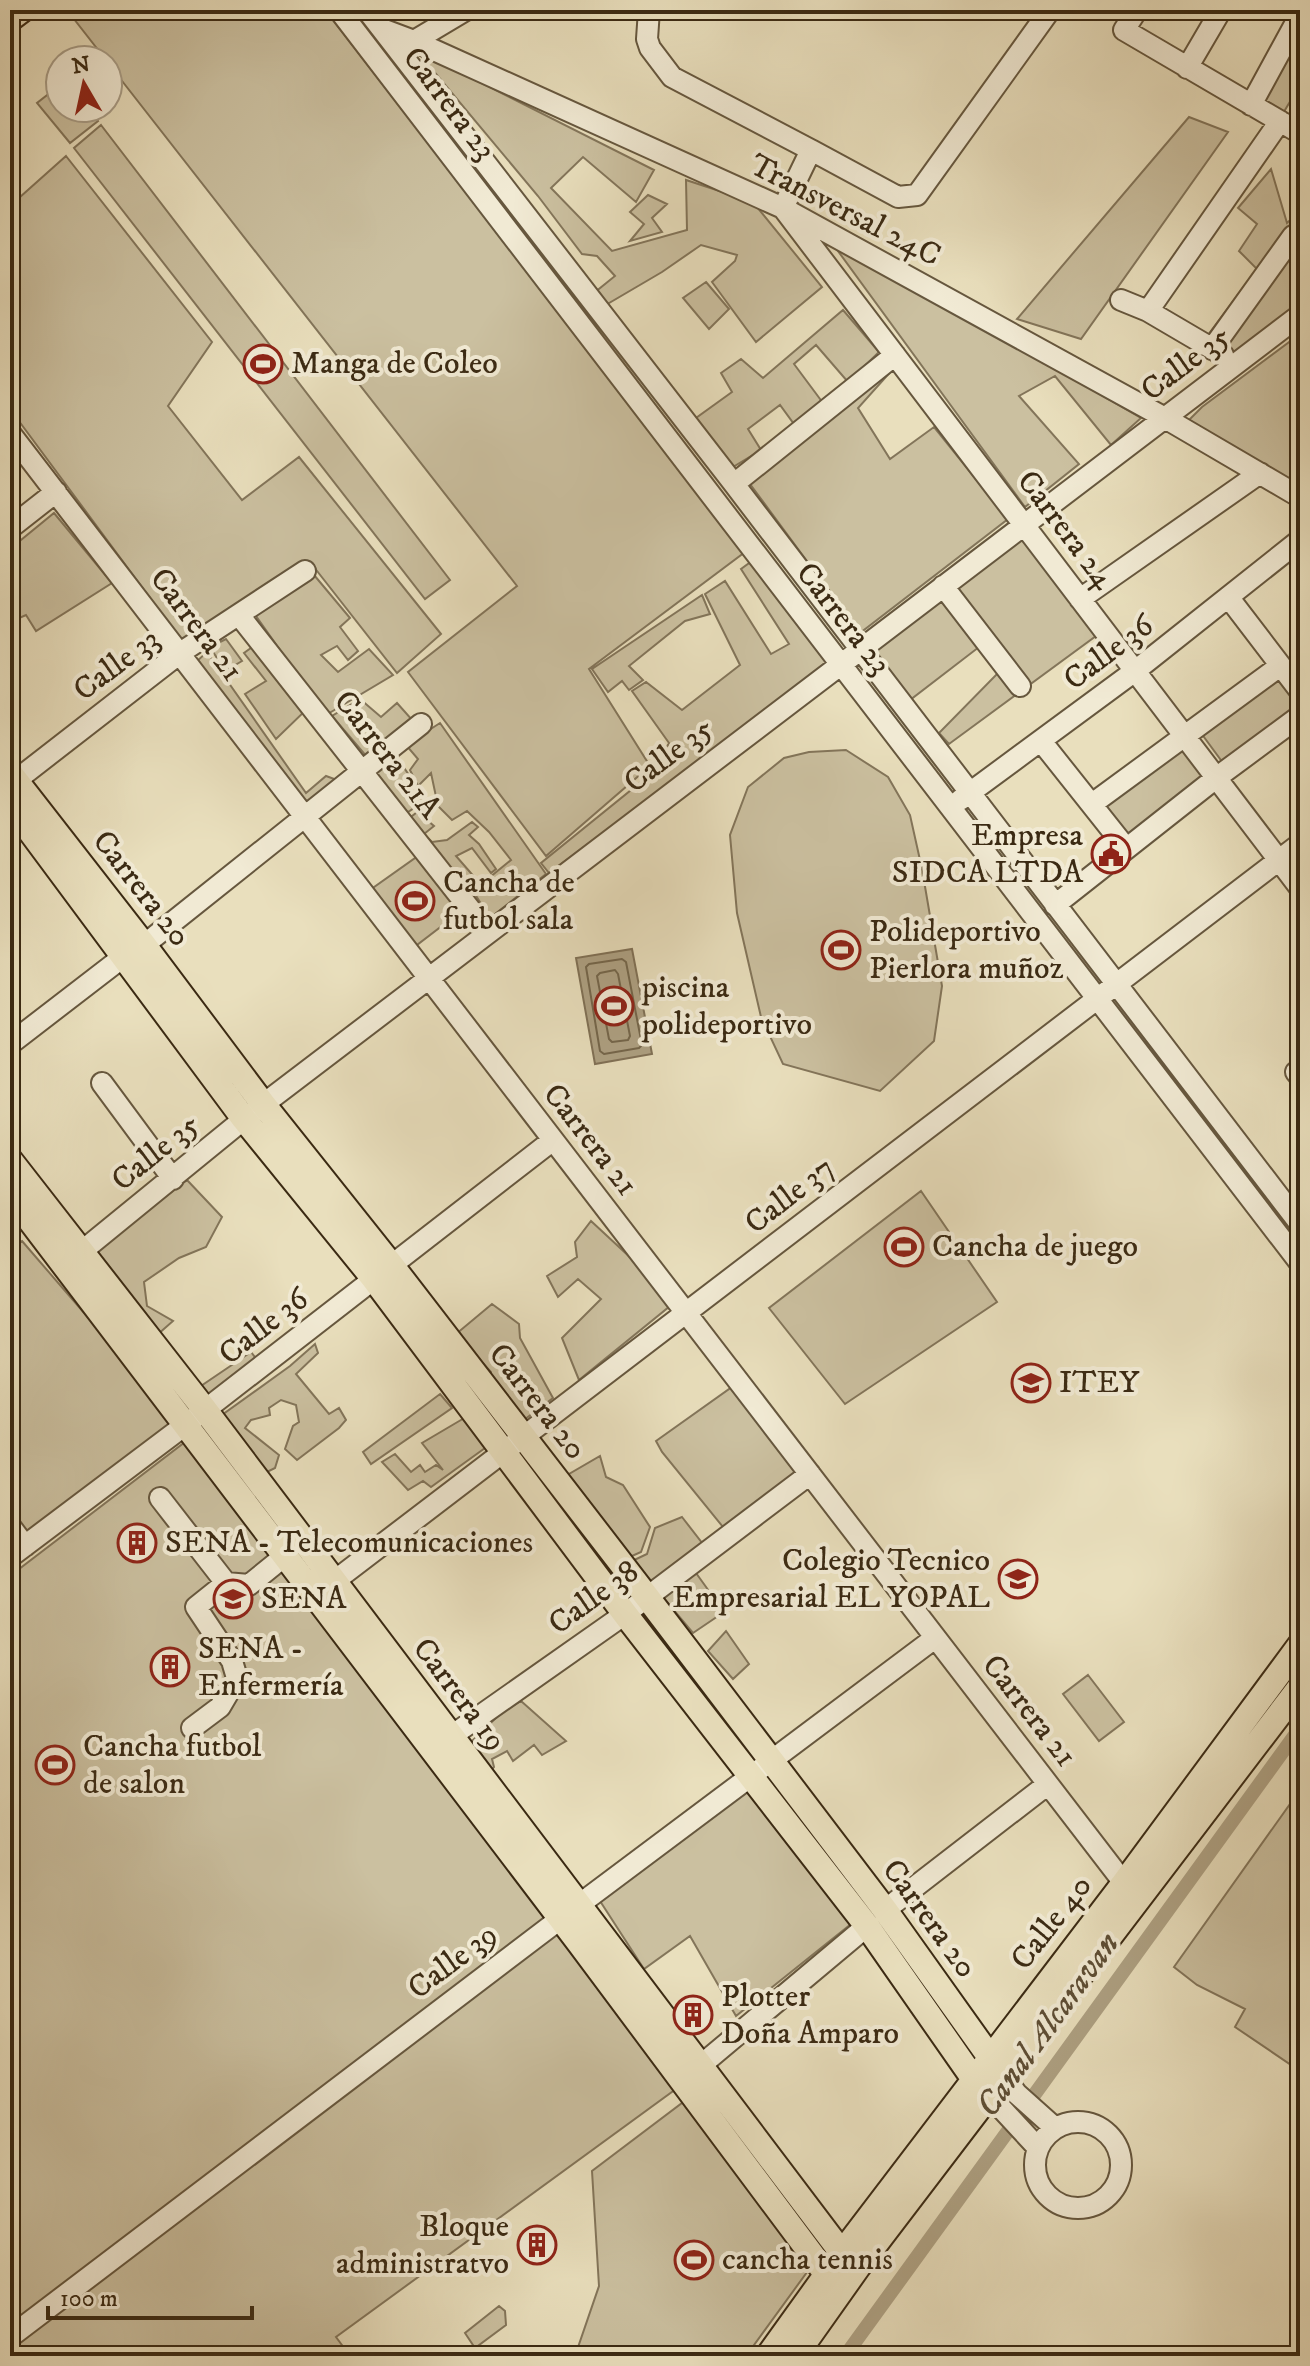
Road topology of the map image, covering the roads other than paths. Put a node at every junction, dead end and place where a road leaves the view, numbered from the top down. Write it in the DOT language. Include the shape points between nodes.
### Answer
graph roads {
  1 [pos="22,10"];
  2 [pos="367,10"];
  3 [pos="466,10"];
  4 [pos="649,10"];
  5 [pos="1050,10"];
  6 [pos="1137,10"];
  7 [pos="1221,10"];
  8 [pos="342,13"];
  9 [pos="1300,15"];
  10 [pos="10,19"];
  11 [pos="381,28"];
  12 [pos="414,41"];
  13 [pos="1187,68"];
  14 [pos="1251,105"];
  15 [pos="1280,121"];
  16 [pos="1300,133"];
  17 [pos="811,150"];
  18 [pos="783,208"];
  19 [pos="1293,236"];
  20 [pos="1121,300"];
  21 [pos="1148,311"];
  22 [pos="1300,315"];
  23 [pos="1212,349"];
  24 [pos="895,355"];
  25 [pos="1237,363"];
  26 [pos="1165,418"];
  27 [pos="10,433"];
  28 [pos="1260,473"];
  29 [pos="734,484"];
  30 [pos="56,492"];
  31 [pos="1300,497"];
  32 [pos="1024,525"];
  33 [pos="10,528"];
  34 [pos="1297,549"];
  35 [pos="305,571"];
  36 [pos="943,586"];
  37 [pos="1229,598"];
  38 [pos="1080,599"];
  39 [pos="239,615"];
  40 [pos="859,649"];
  41 [pos="180,653"];
  42 [pos="840,664"];
  43 [pos="1280,666"];
  44 [pos="1135,671"];
  45 [pos="1020,686"];
  46 [pos="1300,691"];
  47 [pos="1300,716"];
  48 [pos="421,724"];
  49 [pos="1185,737"];
  50 [pos="1041,741"];
  51 [pos="362,772"];
  52 [pos="1216,778"];
  53 [pos="11,786"];
  54 [pos="970,794"];
  55 [pos="1092,804"];
  56 [pos="950,807"];
  57 [pos="305,817"];
  58 [pos="1300,844"];
  59 [pos="1126,848"];
  60 [pos="1279,860"];
  61 [pos="1300,888"];
  62 [pos="1055,905"];
  63 [pos="488,932"];
  64 [pos="133,951"];
  65 [pos="428,978"];
  66 [pos="1117,983"];
  67 [pos="1098,998"];
  68 [pos="10,1044"];
  69 [pos="1300,1069"];
  70 [pos="1300,1077"];
  71 [pos="102,1083"];
  72 [pos="254,1111"];
  73 [pos="553,1140"];
  74 [pos="10,1160"];
  75 [pos="173,1179"];
  76 [pos="10,1194"];
  77 [pos="1300,1224"];
  78 [pos="81,1252"];
  79 [pos="1300,1263"];
  80 [pos="383,1272"];
  81 [pos="687,1314"];
  82 [pos="196,1417"];
  83 [pos="524,1437"];
  84 [pos="503,1453"];
  85 [pos="810,1474"];
  86 [pos="160,1498"];
  87 [pos="10,1526"];
  88 [pos="18,1551"];
  89 [pos="286,1555"];
  90 [pos="226,1583"];
  91 [pos="325,1588"];
  92 [pos="647,1597"];
  93 [pos="625,1614"];
  94 [pos="935,1638"];
  95 [pos="1300,1645"];
  96 [pos="1300,1687"];
  97 [pos="192,1728"];
  98 [pos="450,1737"];
  99 [pos="761,1768"];
  100 [pos="1048,1784"];
  101 [pos="1132,1890"];
  102 [pos="885,1910"];
  103 [pos="568,1912"];
  104 [pos="867,1926"];
  105 [pos="989,2057"];
  106 [pos="700,2066"];
  107 [pos="997,2090"];
  108 [pos="1055,2128"];
  109 [pos="1038,2148"];
  110 [pos="850,2260"];
  111 [pos="835,2281"];
  112 [pos="10,2337"];
  113 [pos="768,2356"];
  114 [pos="795,2356"];
  1 -- 10 [label="main road"];
  2 -- 11 [label="street, Carrera 23"];
  3 -- 12 [label="street"];
  4 -- 17 [label="street" via="650,48 672,77"];
  5 -- 17 [label="street" via="917,195 898,197"];
  6 -- 13 [label="street" via="1124,30"];
  7 -- 13 [label="street"];
  8 -- 11 [label="street, Transversal 24C"];
  8 -- 42 [label="street, Carrera 23"];
  9 -- 14 [label="street"];
  11 -- 12 [label="street, Transversal 24C"];
  11 -- 29 [label="street, Carrera 23"];
  12 -- 18 [label="street, Transversal 24C"];
  13 -- 14 [label="street"];
  14 -- 15 [label="street"];
  15 -- 16 [label="street"];
  15 -- 21 [label="street"];
  17 -- 18 [label="street"];
  18 -- 24 [label="street, Carrera 24"];
  18 -- 26 [label="street, Transversal 24C"];
  19 -- 23 [label="street"];
  20 -- 21 [label="street"];
  21 -- 23 [label="street"];
  22 -- 25 [label="street, Calle 35"];
  23 -- 25 [label="street"];
  24 -- 29 [label="street"];
  24 -- 32 [label="street, Carrera 24"];
  25 -- 26 [label="street, Calle 35"];
  26 -- 28 [label="street, Transversal 24C"];
  26 -- 32 [label="street, Calle 35"];
  27 -- 30 [label="street, Carrera 21"];
  28 -- 31 [label="street, Transversal 24C"];
  28 -- 38 [label="street"];
  29 -- 40 [label="street, Carrera 23"];
  30 -- 33 [label="street"];
  30 -- 41 [label="street, Carrera 21"];
  32 -- 36 [label="street, Calle 35"];
  32 -- 38 [label="street, Carrera 24"];
  34 -- 37 [label="street, Calle 36"];
  35 -- 39 [label="street, Calle 33"];
  36 -- 40 [label="street, Calle 35"];
  36 -- 45 [label="street"];
  37 -- 43 [label="street"];
  37 -- 44 [label="street, Calle 36"];
  38 -- 44 [label="street, Carrera 24"];
  39 -- 41 [label="street, Calle 33"];
  39 -- 51 [label="street, Carrera 21A"];
  40 -- 42 [label="street, Calle 35"];
  40 -- 54 [label="street, Carrera 23"];
  41 -- 53 [label="street, Calle 33"];
  41 -- 57 [label="street, Carrera 21"];
  42 -- 56 [label="street, Carrera 23"];
  42 -- 63 [label="street, Calle 35"];
  43 -- 46 [label="street"];
  43 -- 49 [label="street"];
  44 -- 49 [label="street, Carrera 24"];
  44 -- 50 [label="street, Calle 36"];
  47 -- 52 [label="street"];
  48 -- 51 [label="street"];
  49 -- 52 [label="street, Carrera 24"];
  49 -- 55 [label="street"];
  50 -- 54 [label="street, Calle 36"];
  50 -- 55 [label="street"];
  51 -- 57 [label="street"];
  51 -- 63 [label="street, Carrera 21A"];
  52 -- 59 [label="street"];
  52 -- 60 [label="street, Carrera 24"];
  53 -- 64 [label="main road, Carrera 20"];
  54 -- 56 [label="street, Calle 36"];
  54 -- 62 [label="street, Carrera 23"];
  55 -- 59 [label="street"];
  56 -- 67 [label="street, Carrera 23"];
  57 -- 64 [label="street"];
  57 -- 65 [label="street, Carrera 21"];
  58 -- 60 [label="street, Calle 37"];
  59 -- 62 [label="street"];
  60 -- 61 [label="street, Carrera 24"];
  60 -- 66 [label="street, Calle 37"];
  62 -- 66 [label="street, Carrera 23"];
  63 -- 65 [label="street, Calle 35"];
  64 -- 68 [label="street"];
  64 -- 72 [label="main road, Carrera 20"];
  65 -- 72 [label="street, Calle 35"];
  65 -- 73 [label="street, Carrera 21"];
  66 -- 67 [label="street, Calle 37"];
  66 -- 77 [label="street, Carrera 23"];
  67 -- 79 [label="street, Carrera 23"];
  67 -- 81 [label="street, Calle 37"];
  69 -- 70 [label="street"];
  71 -- 75 [label="street"];
  72 -- 75 [label="street, Calle 35"];
  72 -- 80 [label="main road, Carrera 20"];
  73 -- 80 [label="street, Calle 36"];
  73 -- 81 [label="street, Carrera 21"];
  74 -- 78 [label="main road, Carrera 19"];
  75 -- 78 [label="street, Calle 35"];
  76 -- 82 [label="main road, Carrera 19"];
  78 -- 82 [label="main road, Carrera 19"];
  80 -- 82 [label="street, Calle 36"];
  80 -- 83 [label="main road, Carrera 20"];
  80 -- 84 [label="main road, Carrera 20"];
  81 -- 83 [label="street, Calle 37"];
  81 -- 85 [label="street, Carrera 21"];
  82 -- 88 [label="street, Calle 36"];
  82 -- 89 [label="main road, Carrera 19"];
  82 -- 91 [label="main road, Carrera 19"];
  83 -- 84 [label="street, Calle 37"];
  83 -- 92 [label="main road, Carrera 20"];
  84 -- 91 [label="street, Calle 37"];
  84 -- 93 [label="main road, Carrera 20"];
  85 -- 92 [label="street, Calle 38"];
  85 -- 94 [label="street, Carrera 21"];
  86 -- 90 [label="street"];
  87 -- 88 [label="street"];
  89 -- 90 [label="street" via="249,1585"];
  89 -- 91 [label="main road, Carrera 19"];
  90 -- 97 [label="street" via="196,1607 232,1661 237,1678 220,1707"];
  91 -- 98 [label="main road, Carrera 19"];
  91 -- 103 [label="main road, Carrera 19"];
  92 -- 93 [label="street, Calle 38"];
  92 -- 99 [label="main road, Carrera 20"];
  93 -- 98 [label="street, Calle 38"];
  93 -- 99 [label="main road, Carrera 20"];
  94 -- 99 [label="street, Calle 39"];
  94 -- 100 [label="street, Carrera 21"];
  95 -- 101 [label="main road, Calle 40"];
  96 -- 101 [label="main road, Calle 40"];
  98 -- 103 [label="main road, Carrera 19"];
  99 -- 102 [label="main road, Carrera 20"];
  99 -- 103 [label="street, Calle 39"];
  99 -- 104 [label="main road, Carrera 20"];
  100 -- 101 [label="street, Carrera 21"];
  100 -- 102 [label="street"];
  101 -- 105 [label="main road, Calle 40"];
  101 -- 107 [label="main road, Calle 40"];
  102 -- 105 [label="main road, Carrera 20"];
  103 -- 106 [label="main road, Carrera 19"];
  103 -- 111 [label="main road, Carrera 19"];
  103 -- 112 [label="street, Calle 39"];
  104 -- 106 [label="street"];
  104 -- 107 [label="main road, Carrera 20"];
  105 -- 107 [label="main road, Carrera 20"];
  106 -- 110 [label="main road, Carrera 19"];
  107 -- 108 [label="street" via="1033,2108"];
  107 -- 109 [label="street"];
  107 -- 110 [label="main road, Calle 40"];
  108 -- 109 [label="street"];
  108 -- 109 [label="street" via="1082,2122 1105,2130 1120,2152 1122,2166 1113,2191 1092,2206 1061,2205 1037,2179"];
  110 -- 111 [label="main road, Calle 40"];
  111 -- 113 [label="main road, Calle 40"];
  111 -- 114 [label="main road, Calle 40"];
}
